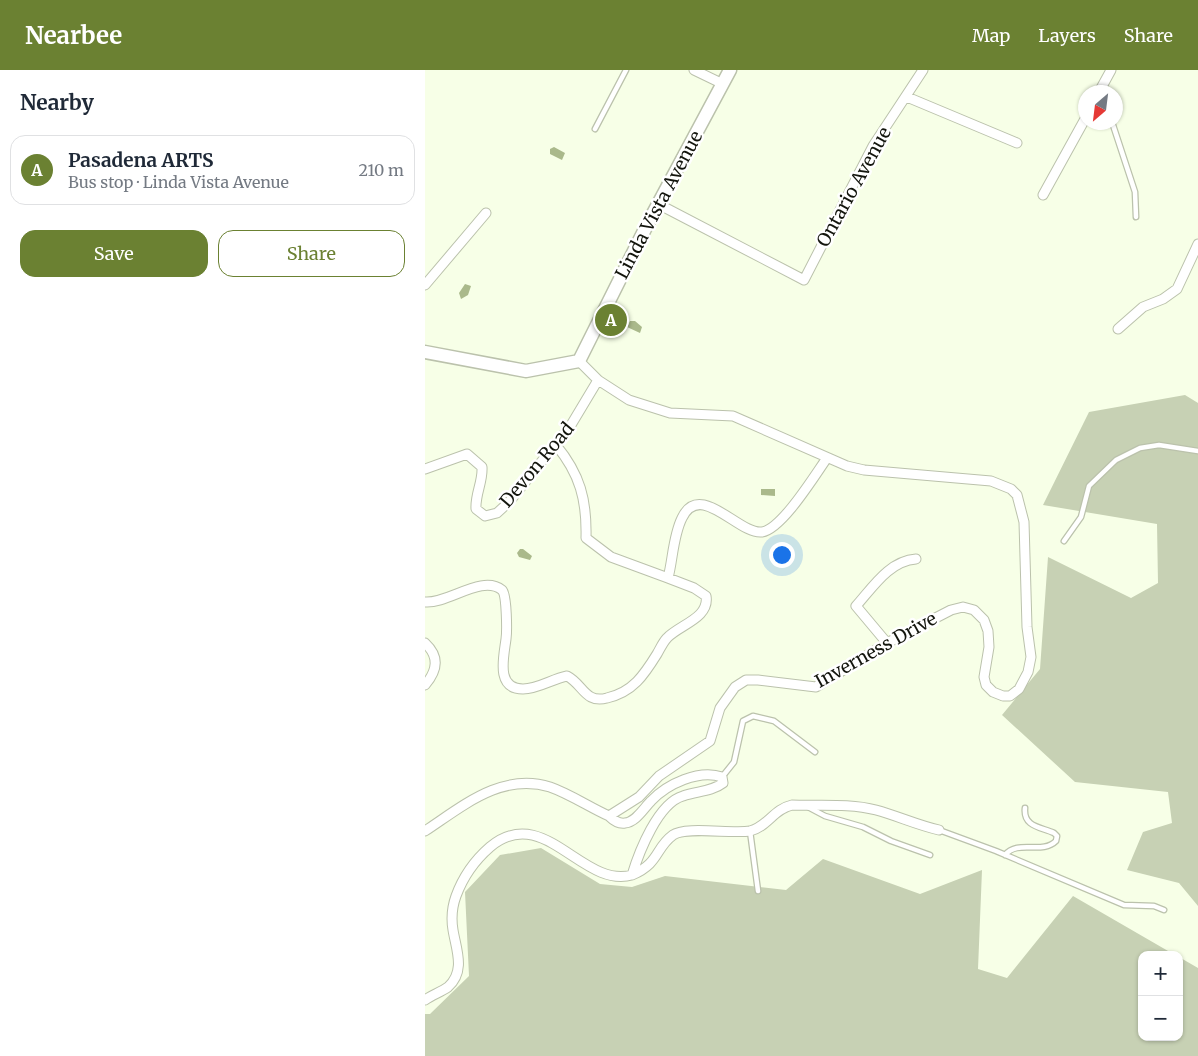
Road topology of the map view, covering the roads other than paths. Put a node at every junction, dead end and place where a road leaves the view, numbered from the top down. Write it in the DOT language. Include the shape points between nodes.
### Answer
graph roads {
  1 [pos="625,70"];
  2 [pos="695,70"];
  3 [pos="730,70"];
  4 [pos="923,70"];
  5 [pos="1111,70"];
  6 [pos="723,84"];
  7 [pos="1104,85"];
  8 [pos="907,97"];
  9 [pos="595,129"];
  10 [pos="1078,130"];
  11 [pos="1115,130"];
  12 [pos="1017,143"];
  13 [pos="1043,195"];
  14 [pos="659,205"];
  15 [pos="486,213"];
  16 [pos="1136,217"];
  17 [pos="1198,244"];
  18 [pos="425,285"];
  19 [pos="1119,330"];
  20 [pos="425,352"];
  21 [pos="579,361"];
  22 [pos="598,380"];
  23 [pos="556,445"];
  24 [pos="1198,451"];
  25 [pos="827,458"];
  26 [pos="425,469"];
  27 [pos="1064,541"];
  28 [pos="916,559"];
  29 [pos="669,576"];
  30 [pos="425,602"];
  31 [pos="425,644"];
  32 [pos="887,644"];
  33 [pos="425,685"];
  34 [pos="815,752"];
  35 [pos="722,776"];
  36 [pos="805,806"];
  37 [pos="1025,808"];
  38 [pos="609,816"];
  39 [pos="939,830"];
  40 [pos="425,831"];
  41 [pos="750,831"];
  42 [pos="929,855"];
  43 [pos="1005,855"];
  44 [pos="632,875"];
  45 [pos="759,891"];
  46 [pos="1164,910"];
  47 [pos="425,1000"];
  1 -- 9 [label="lane"];
  2 -- 6 [label="street"];
  3 -- 6 [label="main road, Linda Vista Avenue"];
  4 -- 8 [label="street, Ontario Avenue"];
  5 -- 7 [label="street"];
  6 -- 14 [label="main road, Linda Vista Avenue"];
  8 -- 12 [label="street"];
  8 -- 14 [label="street, Ontario Avenue" via="873,146 804,280"];
  10 -- 13 [label="street"];
  11 -- 16 [label="lane" via="1135,192"];
  14 -- 21 [label="main road, Linda Vista Avenue"];
  15 -- 18 [label="street"];
  17 -- 19 [label="street" via="1177,289 1143,307"];
  20 -- 21 [label="main road" via="526,371"];
  21 -- 22 [label="street, Inverness Drive"];
  22 -- 23 [label="street, Devon Road"];
  22 -- 25 [label="street, Inverness Drive" via="629,400 670,413 733,416"];
  23 -- 26 [label="street, Devon Road" via="509,502 497,513 485,516 476,509 475,496 483,480 482,467 467,454"];
  23 -- 29 [label="street" via="572,464 579,481 586,512 586,538 611,557"];
  24 -- 27 [label="lane" via="1159,445 1140,448 1115,460 1089,486 1081,517"];
  25 -- 29 [label="street" via="775,526 761,532 708,507 697,505 688,510 682,519"];
  25 -- 32 [label="street, Inverness Drive" via="864,470 991,481 1017,495 1024,522 1031,657 1019,689 1010,696 1003,696 986,685 988,631 984,620 974,610 963,607 951,610"];
  28 -- 32 [label="street" via="893,566 857,606"];
  29 -- 30 [label="street" via="706,596 703,611 667,638 642,679 607,698 589,698 575,680 567,676 522,689 507,681 502,671 506,638 506,597 502,590 477,586 432,603"];
  31 -- 33 [label="street" via="430,648 435,663 435,672"];
  32 -- 38 [label="street, Inverness Drive" via="816,687 746,680 735,687 720,708 710,741 659,776 639,797"];
  34 -- 35 [label="lane" via="774,721 753,716 743,721 734,762"];
  35 -- 38 [label="street" via="707,775 672,784 625,824 615,822"];
  35 -- 44 [label="street" via="723,783 715,789 681,796 671,802 646,839"];
  36 -- 39 [label="street" via="877,810 914,825"];
  36 -- 41 [label="street" via="783,807"];
  36 -- 42 [label="lane"];
  37 -- 43 [label="lane" via="1026,818 1031,824 1054,832 1056,841 1048,847 1015,848"];
  38 -- 40 [label="street" via="552,788 519,784 486,791"];
  39 -- 43 [label="lane"];
  41 -- 44 [label="street" via="679,832 666,842 646,869"];
  41 -- 45 [label="lane"];
  43 -- 46 [label="lane" via="1124,905 1154,906"];
  44 -- 47 [label="street" via="620,878 602,873 539,836 515,835 493,844 469,871 453,905 453,930 459,963 456,975 449,986"];
}
